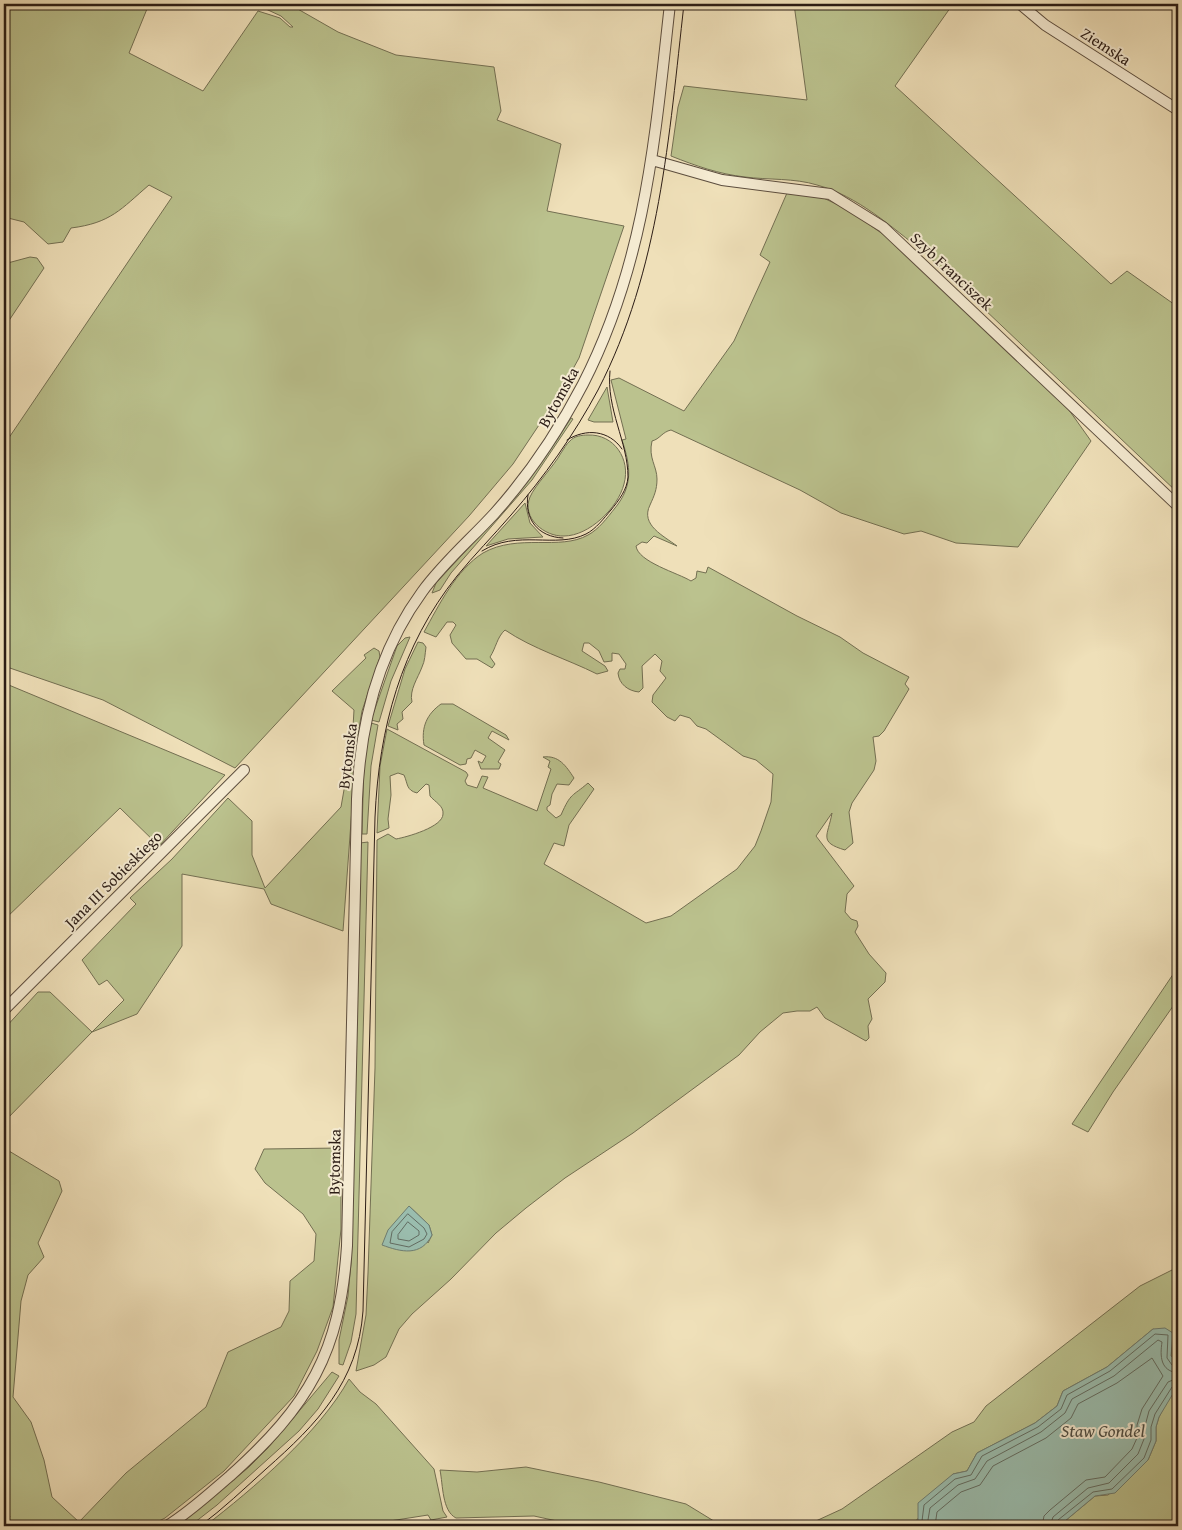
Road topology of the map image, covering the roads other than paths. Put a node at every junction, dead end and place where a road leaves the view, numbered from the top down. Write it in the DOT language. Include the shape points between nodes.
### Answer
graph roads {
  1 [pos="670,4"];
  2 [pos="1020,4"];
  3 [pos="1178,110"];
  4 [pos="652,160"];
  5 [pos="1178,506"];
  6 [pos="244,770"];
  7 [pos="4,1010"];
  8 [pos="167,1526"];
  1 -- 4 [label="street, Bytomska"];
  2 -- 3 [label="street, Ziemska" via="1045,24"];
  4 -- 5 [label="street, Szyb Franciszek" via="722,180 830,194 883,227"];
  4 -- 8 [label="street, Bytomska" via="642,220 626,278 584,382 557,430 527,473 416,599 394,638 370,703 361,749 357,799 347,1246 334,1336 310,1387 275,1432 204,1498"];
  6 -- 7 [label="street, Jana III Sobieskiego"];
}
